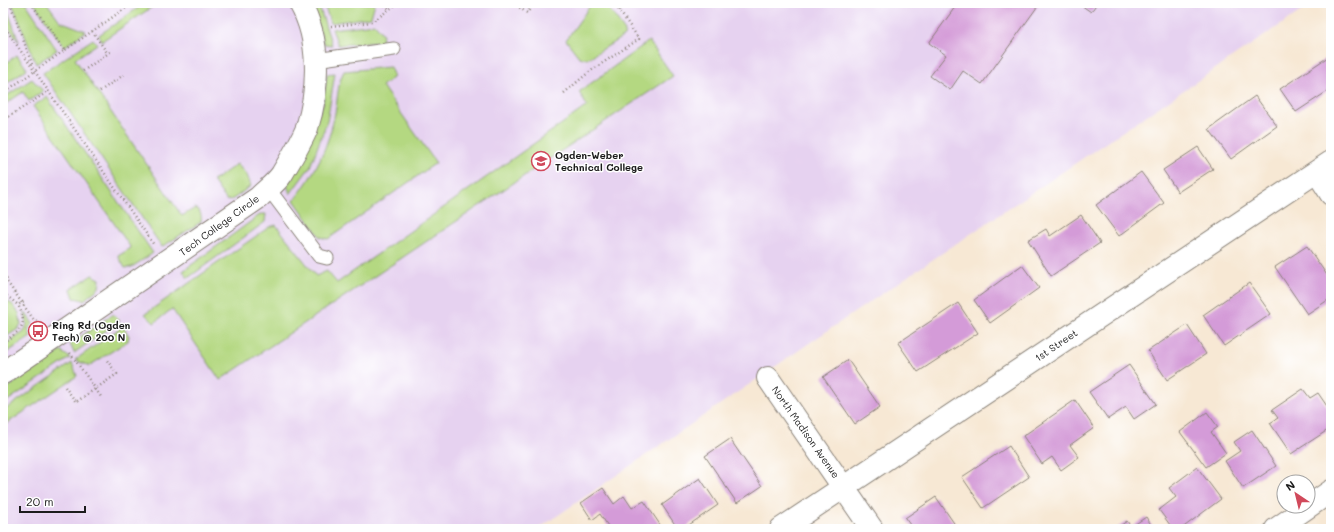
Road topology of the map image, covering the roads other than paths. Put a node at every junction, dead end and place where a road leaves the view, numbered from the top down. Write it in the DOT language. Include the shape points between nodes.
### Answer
graph roads {
  1 [pos="300,3"];
  2 [pos="394,49"];
  3 [pos="315,60"];
  4 [pos="1324,167"];
  5 [pos="268,188"];
  6 [pos="1331,194"];
  7 [pos="327,258"];
  8 [pos="3,373"];
  9 [pos="768,378"];
  10 [pos="844,486"];
  11 [pos="1331,491"];
  12 [pos="781,529"];
  13 [pos="872,529"];
  14 [pos="1276,529"];
  1 -- 3 [label="street, Tech College Circle" via="315,48"];
  2 -- 3 [label="lane"];
  3 -- 5 [label="street, Tech College Circle" via="315,86 306,129 281,175"];
  4 -- 6 [label="street"];
  4 -- 10 [label="street, 1st Street"];
  5 -- 7 [label="lane" via="318,256"];
  5 -- 8 [label="street, Tech College Circle" via="258,198 166,263"];
  9 -- 10 [label="street, North Madison Avenue"];
  10 -- 12 [label="street, 1st Street"];
  10 -- 13 [label="street, North Madison Avenue"];
  11 -- 14 [label="street"];
}
